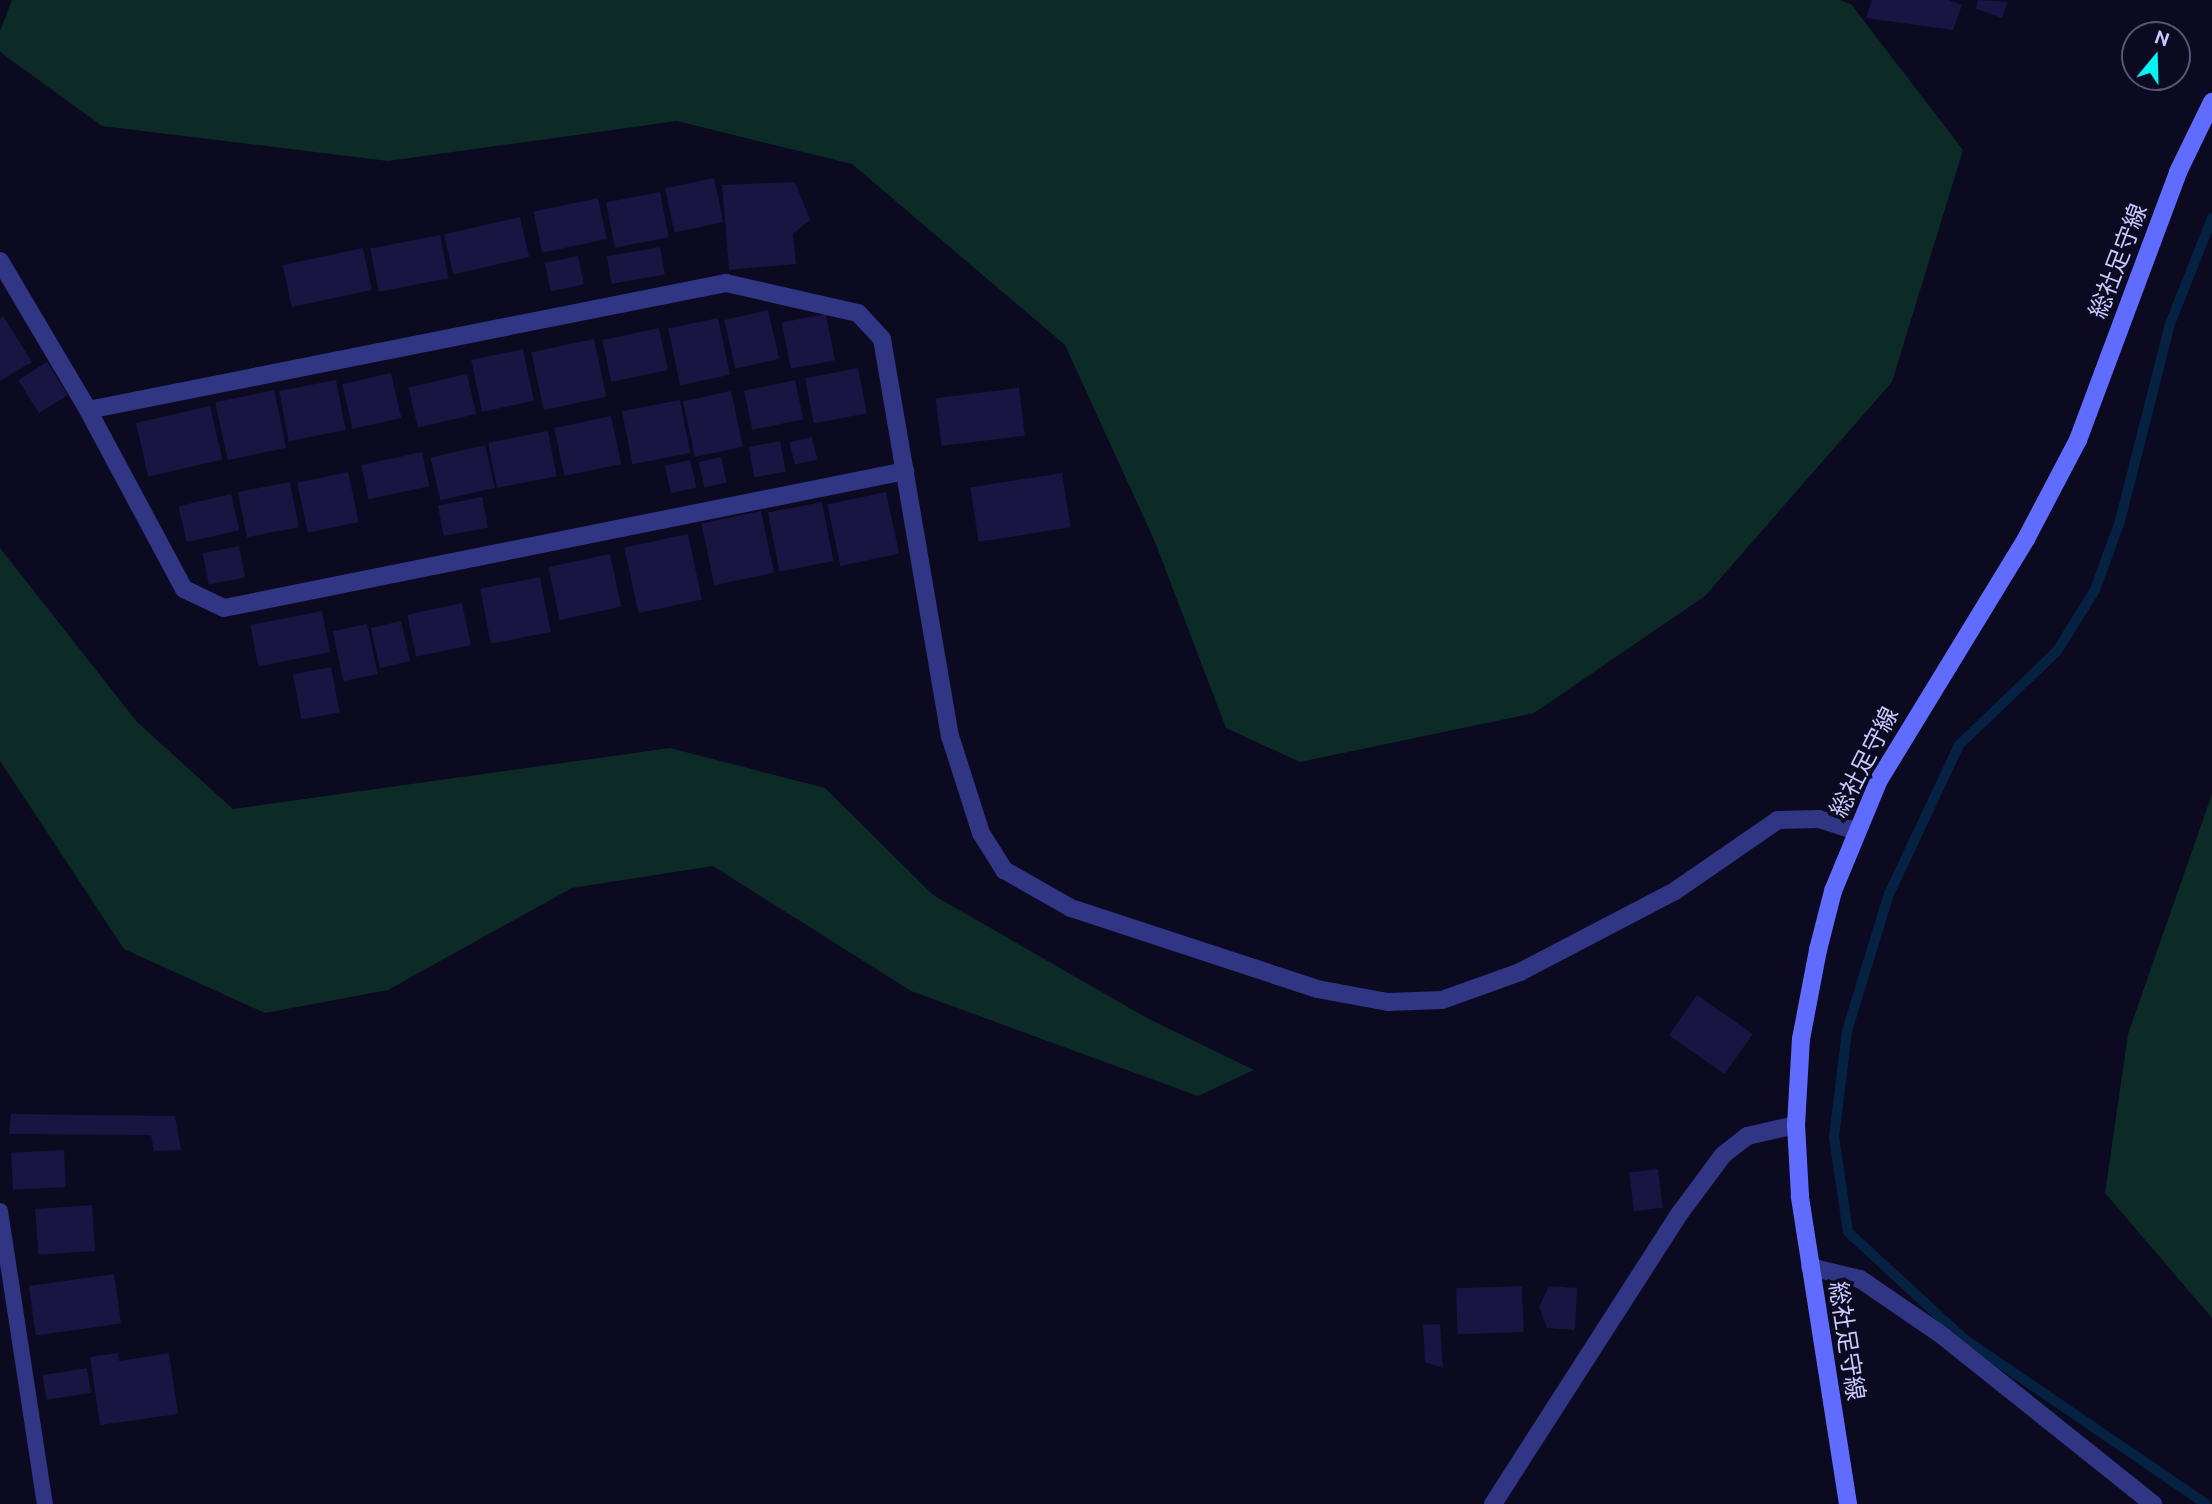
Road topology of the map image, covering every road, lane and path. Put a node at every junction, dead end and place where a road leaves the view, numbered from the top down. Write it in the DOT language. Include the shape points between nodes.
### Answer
graph roads {
  1 [pos="2212,102"];
  2 [pos="0,261"];
  3 [pos="88,410"];
  4 [pos="905,471"];
  5 [pos="1855,831"];
  6 [pos="1796,1125"];
  7 [pos="0,1211"];
  8 [pos="1810,1267"];
  9 [pos="45,1504"];
  10 [pos="1493,1504"];
  11 [pos="1848,1504"];
  12 [pos="2153,1504"];
  1 -- 5 [label="main road, 総社足守線" via="2178,172 2078,440 2026,539 1906,731"];
  2 -- 3 [label="street"];
  3 -- 4 [label="street" via="184,589 224,608"];
  3 -- 4 [label="street" via="726,283 858,313 882,339"];
  4 -- 5 [label="street" via="950,736 981,833 1004,870 1071,908 1317,989 1388,1002 1442,1000 1521,972 1675,891 1778,820 1819,819"];
  5 -- 6 [label="main road, 総社足守線" via="1818,950 1801,1039"];
  6 -- 8 [label="main road, 総社足守線"];
  6 -- 10 [label="street" via="1747,1136 1723,1155 1680,1213"];
  7 -- 9 [label="lane"];
  8 -- 11 [label="main road, 総社足守線"];
  8 -- 12 [label="street" via="1860,1279 1939,1333"];
}
